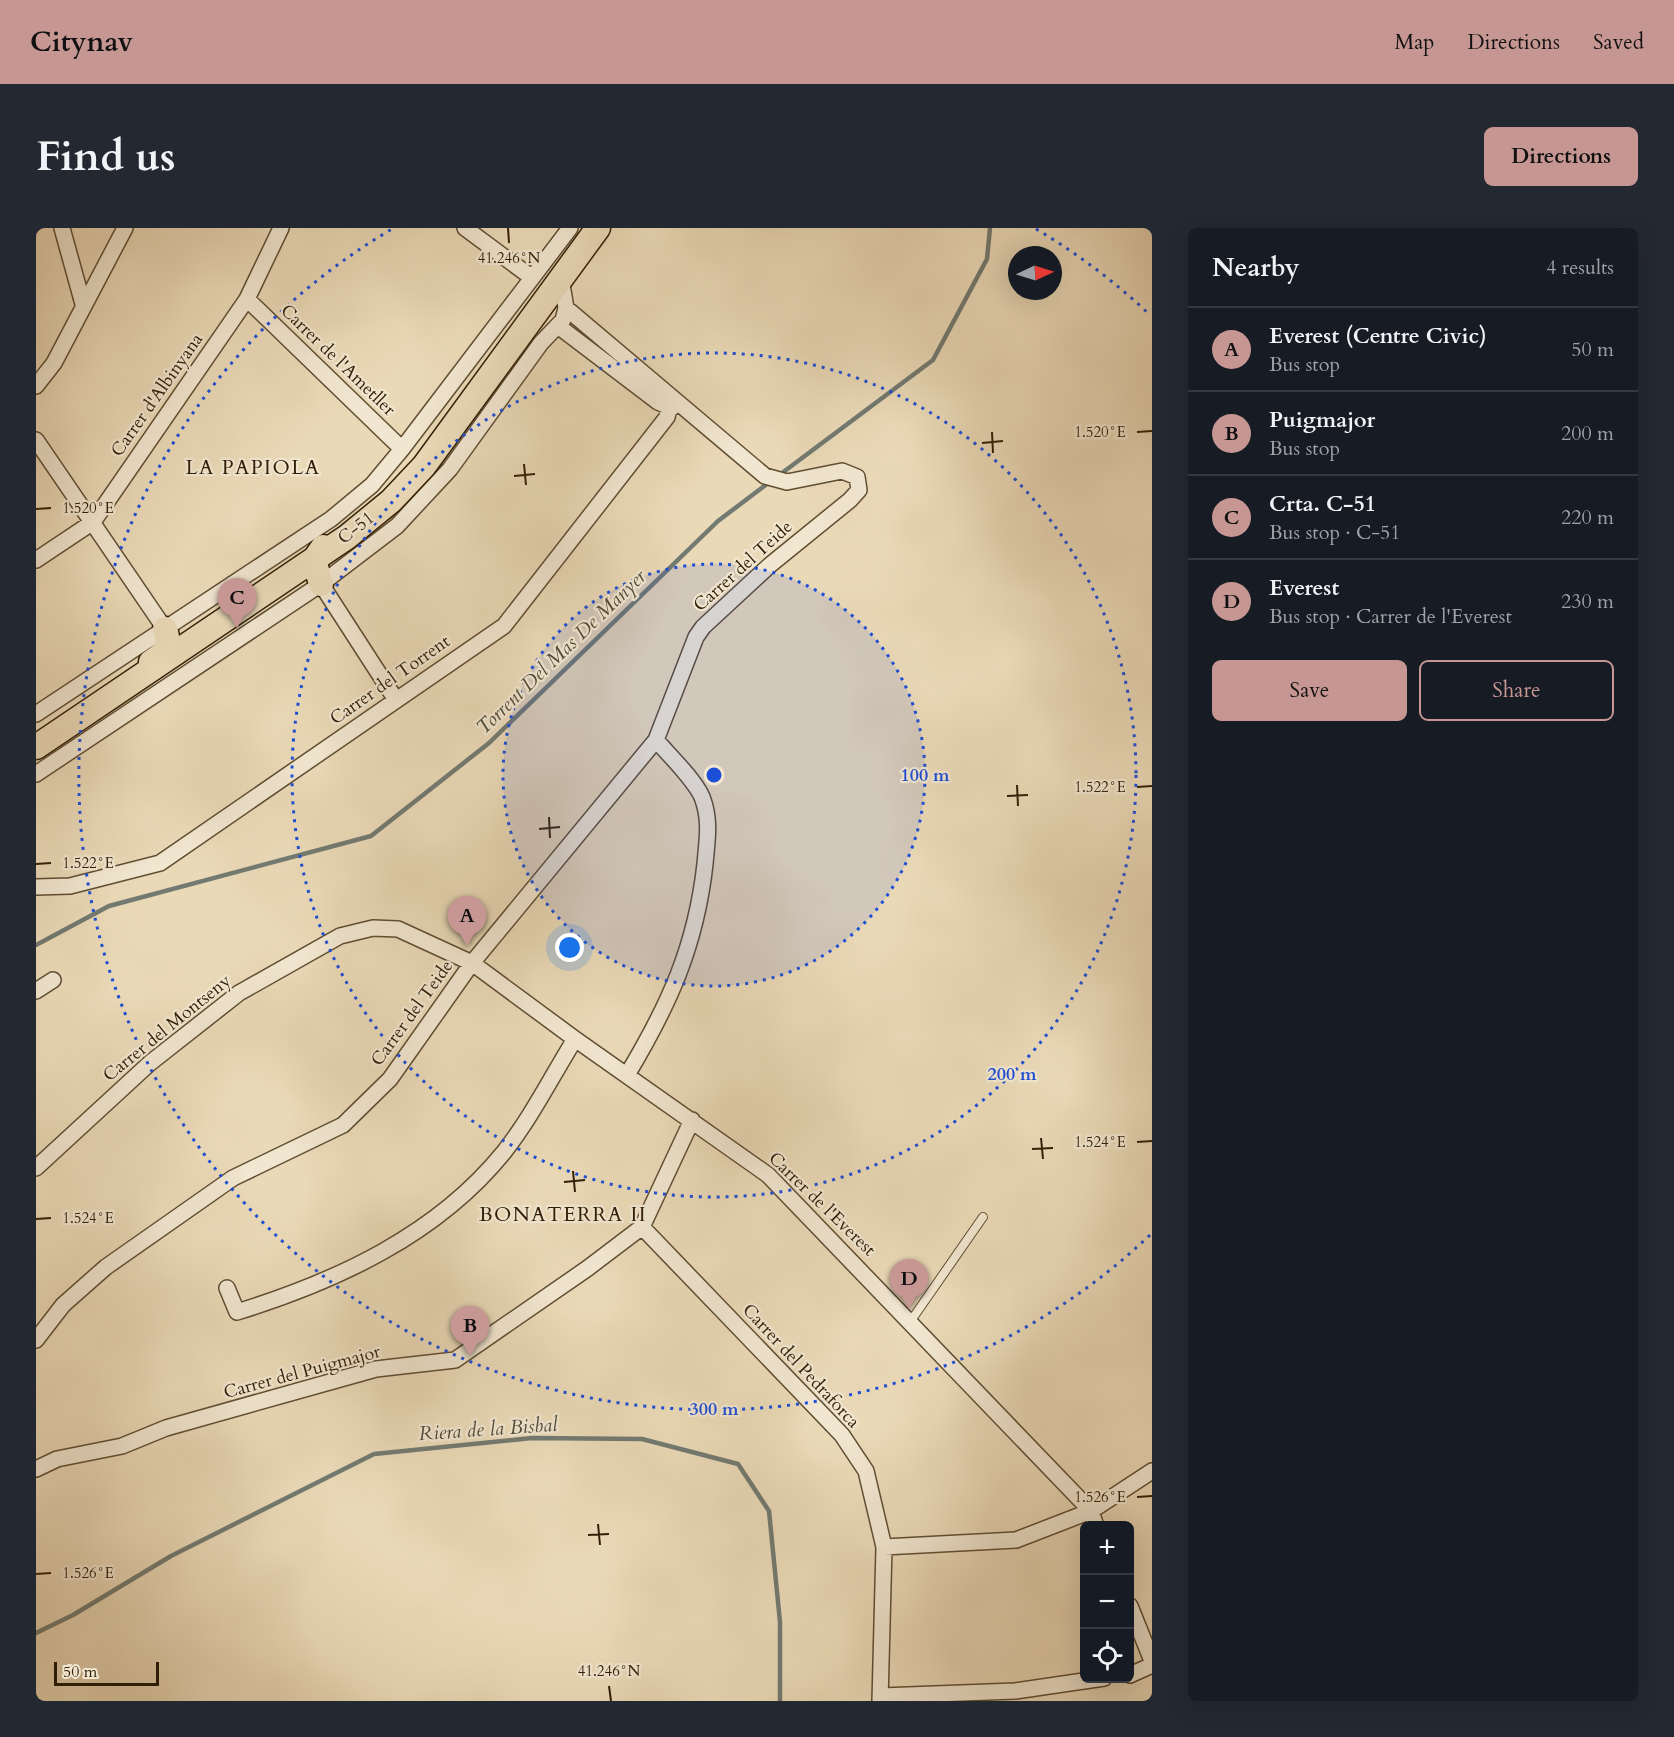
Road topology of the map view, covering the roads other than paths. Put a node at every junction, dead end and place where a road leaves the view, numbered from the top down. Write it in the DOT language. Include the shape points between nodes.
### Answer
graph roads {
  1 [pos="62,228"];
  2 [pos="125,228"];
  3 [pos="281,228"];
  4 [pos="465,228"];
  5 [pos="570,228"];
  6 [pos="584,228"];
  7 [pos="598,228"];
  8 [pos="531,277"];
  9 [pos="561,279"];
  10 [pos="247,298"];
  11 [pos="83,304"];
  12 [pos="543,304"];
  13 [pos="567,308"];
  14 [pos="558,326"];
  15 [pos="542,343"];
  16 [pos="491,364"];
  17 [pos="36,386"];
  18 [pos="662,388"];
  19 [pos="687,410"];
  20 [pos="448,412"];
  21 [pos="668,412"];
  22 [pos="425,420"];
  23 [pos="36,440"];
  24 [pos="403,459"];
  25 [pos="93,522"];
  26 [pos="36,560"];
  27 [pos="314,560"];
  28 [pos="321,584"];
  29 [pos="174,639"];
  30 [pos="396,700"];
  31 [pos="36,714"];
  32 [pos="36,732"];
  33 [pos="656,740"];
  34 [pos="36,747"];
  35 [pos="36,774"];
  36 [pos="36,887"];
  37 [pos="472,963"];
  38 [pos="54,980"];
  39 [pos="36,992"];
  40 [pos="575,1040"];
  41 [pos="627,1075"];
  42 [pos="692,1120"];
  43 [pos="36,1168"];
  44 [pos="983,1217"];
  45 [pos="642,1227"];
  46 [pos="227,1288"];
  47 [pos="910,1322"];
  48 [pos="36,1340"];
  49 [pos="36,1468"];
  50 [pos="1152,1471"];
  51 [pos="1094,1518"];
  52 [pos="884,1547"];
  53 [pos="1134,1616"];
  54 [pos="1152,1663"];
  55 [pos="1134,1673"];
  56 [pos="1080,1683"];
  57 [pos="1017,1696"];
  58 [pos="880,1699"];
  1 -- 11 [label="street"];
  2 -- 11 [label="street"];
  3 -- 10 [label="street, Carrer d'Albinyana"];
  4 -- 8 [label="street"];
  5 -- 8 [label="street"];
  6 -- 16 [label="main road, C-51"];
  7 -- 9 [label="main road"];
  8 -- 22 [label="street"];
  9 -- 12 [label="main road"];
  9 -- 13 [label="street"];
  10 -- 24 [label="street, Carrer de l'Ametller"];
  10 -- 25 [label="street, Carrer d'Albinyana"];
  11 -- 17 [label="street" via="54,363"];
  12 -- 13 [label="street"];
  12 -- 16 [label="main road" via="534,307"];
  13 -- 14 [label="street"];
  13 -- 18 [label="street, Carrer del Teide"];
  14 -- 15 [label="street"];
  14 -- 21 [label="street"];
  15 -- 16 [label="street"];
  15 -- 28 [label="street" via="450,469 397,526"];
  16 -- 20 [label="main road, C-51"];
  16 -- 27 [label="main road, C-51" via="424,466 391,501"];
  18 -- 19 [label="street, Carrer del Teide"];
  18 -- 21 [label="street"];
  19 -- 21 [label="street"];
  19 -- 33 [label="street, Carrer del Teide" via="765,476 785,482 842,471 857,477 859,490 703,627"];
  20 -- 22 [label="street"];
  20 -- 24 [label="main road, C-51"];
  21 -- 30 [label="street, Carrer del Torrent" via="504,626"];
  22 -- 24 [label="street"];
  23 -- 25 [label="street"];
  24 -- 27 [label="main road" via="394,489 326,544"];
  24 -- 29 [label="main road, C-51" via="344,524"];
  25 -- 26 [label="street, Carrer d'Albinyana"];
  25 -- 29 [label="street"];
  27 -- 28 [label="main road"];
  27 -- 29 [label="main road, C-51" via="260,597"];
  28 -- 30 [label="street"];
  28 -- 35 [label="street"];
  29 -- 31 [label="street"];
  29 -- 32 [label="main road, C-51"];
  29 -- 34 [label="main road" via="164,653 86,706 71,723"];
  30 -- 36 [label="street, Carrer del Torrent" via="160,863 70,886"];
  33 -- 37 [label="street, Carrer del Teide"];
  33 -- 41 [label="street" via="701,795 709,823 702,891 684,964 658,1024"];
  37 -- 40 [label="street, Carrer de l'Everest"];
  37 -- 43 [label="street, Carrer del Montseny" via="398,929 373,928 340,936 239,993 150,1063"];
  37 -- 48 [label="street, Carrer del Teide" via="390,1079 343,1125 233,1178 116,1260 63,1305"];
  38 -- 39 [label="street"];
  40 -- 41 [label="street, Carrer de l'Everest"];
  40 -- 46 [label="street" via="505,1151 460,1200 387,1251 295,1294 237,1312"];
  41 -- 42 [label="street, Carrer de l'Everest"];
  42 -- 45 [label="street, Carrer del Puigmajor"];
  42 -- 47 [label="street, Carrer de l'Everest" via="768,1175"];
  44 -- 47 [label="lane"];
  45 -- 49 [label="street, Carrer del Puigmajor" via="454,1360 376,1369"];
  45 -- 52 [label="street, Carrer del Pedraforca" via="842,1435 866,1472"];
  47 -- 51 [label="street, Carrer de l'Everest"];
  50 -- 51 [label="street"];
  51 -- 52 [label="street" via="1016,1540"];
  52 -- 58 [label="street, Carrer del Pedraforca"];
  53 -- 54 [label="street"];
  54 -- 55 [label="street"];
  56 -- 57 [label="street"];
  57 -- 58 [label="street"];
}
